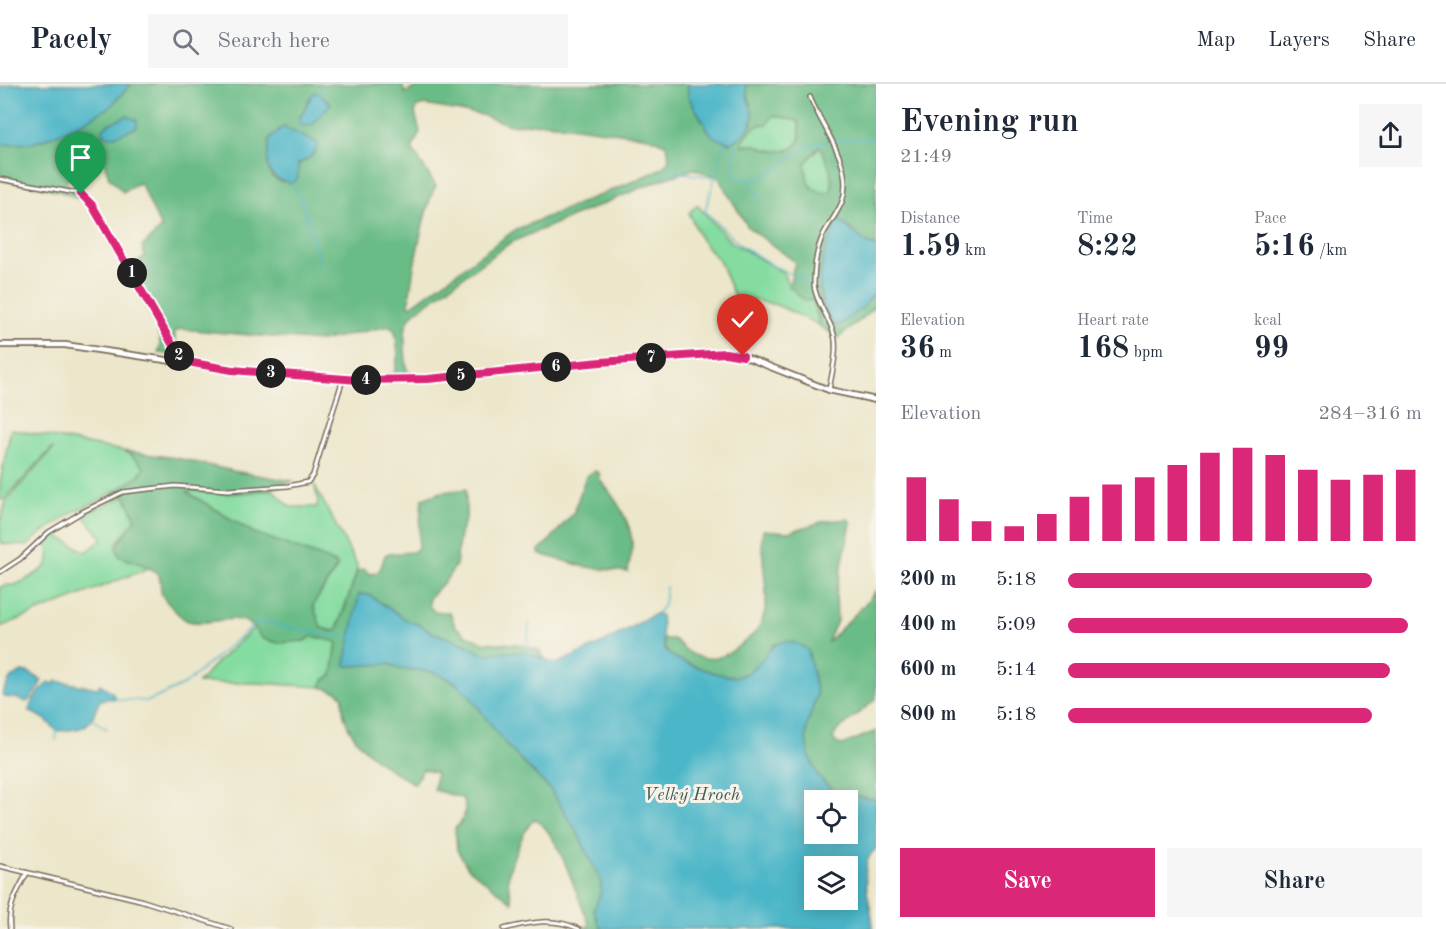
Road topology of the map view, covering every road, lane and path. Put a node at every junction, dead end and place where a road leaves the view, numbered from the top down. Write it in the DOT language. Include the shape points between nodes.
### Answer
graph roads {
  1 [pos="810,97"];
  2 [pos="0,179"];
  3 [pos="0,345"];
  4 [pos="182,361"];
  5 [pos="343,379"];
  6 [pos="829,390"];
  7 [pos="876,400"];
  8 [pos="0,572"];
  9 [pos="0,866"];
  10 [pos="27,873"];
  11 [pos="10,929"];
  12 [pos="231,929"];
  13 [pos="504,929"];
  14 [pos="579,929"];
  1 -- 6 [label="street" via="837,147 844,180 843,199 817,251 814,272 814,288 834,332"];
  2 -- 4 [label="street" via="81,194 92,205"];
  3 -- 4 [label="main road" via="65,345"];
  4 -- 5 [label="main road" via="232,370"];
  5 -- 6 [label="main road" via="428,379 725,353 743,356"];
  5 -- 8 [label="street" via="308,482 240,489 175,486 123,492 49,532"];
  6 -- 7 [label="main road"];
  9 -- 10 [label="street"];
  10 -- 11 [label="street" via="11,903"];
  10 -- 12 [label="street" via="140,900"];
  13 -- 14 [label="street" via="532,921 568,924"];
}
